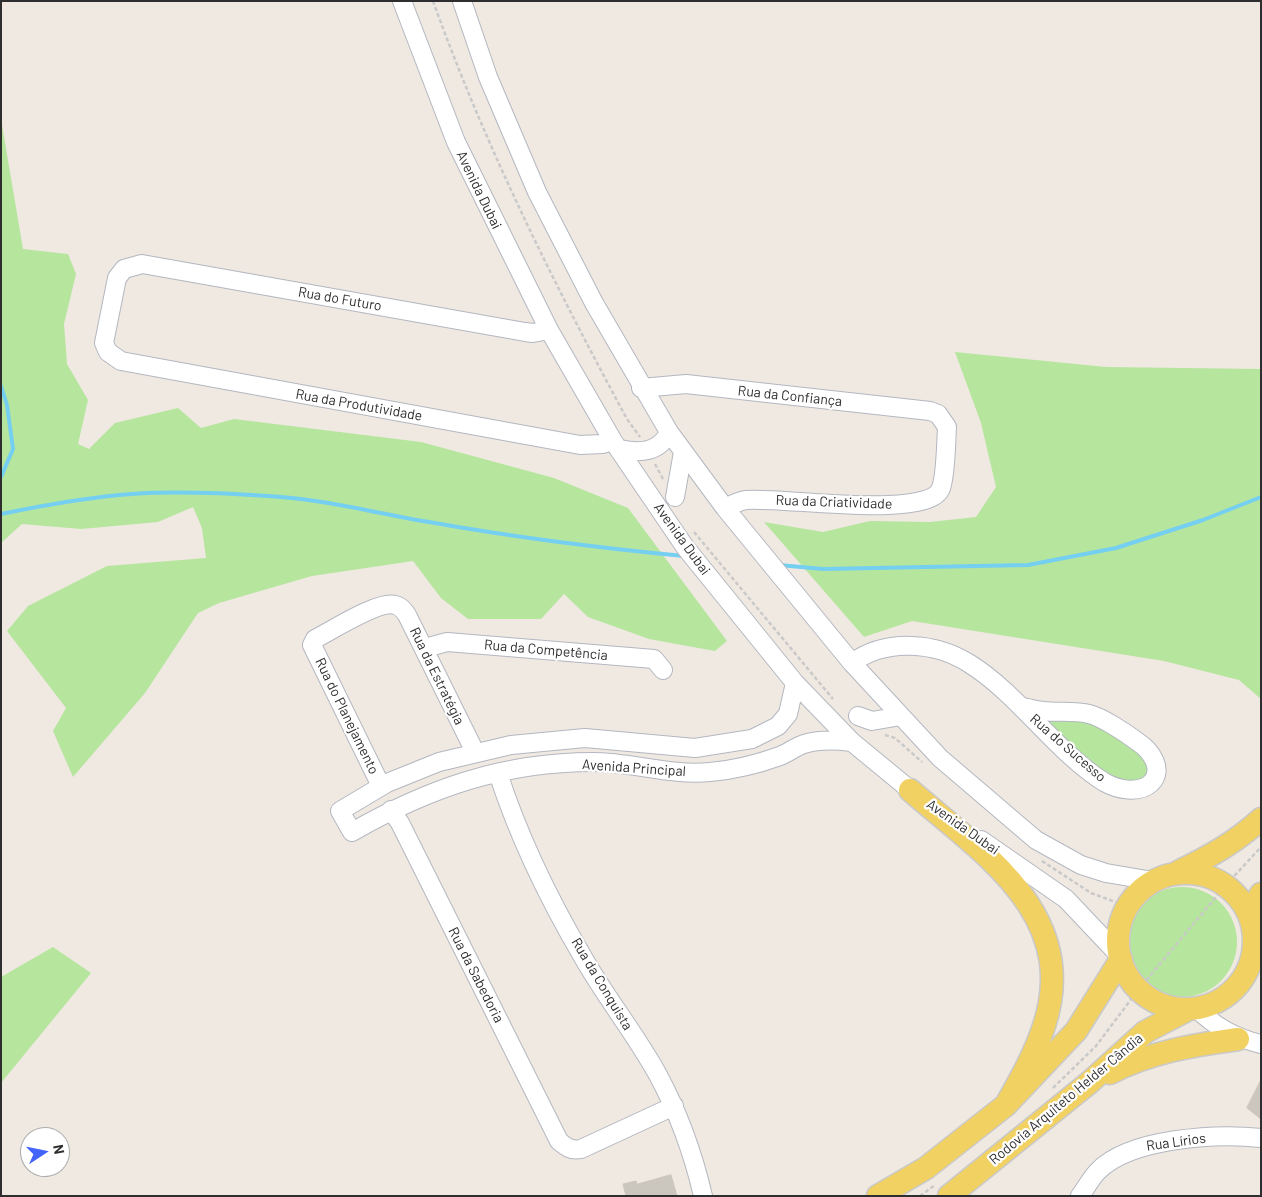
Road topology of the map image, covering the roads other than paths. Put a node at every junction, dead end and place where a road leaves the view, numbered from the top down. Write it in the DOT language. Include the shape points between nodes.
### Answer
graph roads {
  1 [pos="402,1"];
  2 [pos="462,1"];
  3 [pos="549,330"];
  4 [pos="108,352"];
  5 [pos="641,388"];
  6 [pos="669,432"];
  7 [pos="617,445"];
  8 [pos="683,452"];
  9 [pos="941,489"];
  10 [pos="675,497"];
  11 [pos="725,508"];
  12 [pos="312,645"];
  13 [pos="425,648"];
  14 [pos="852,663"];
  15 [pos="663,670"];
  16 [pos="795,683"];
  17 [pos="1021,707"];
  18 [pos="858,716"];
  19 [pos="901,716"];
  20 [pos="852,742"];
  21 [pos="475,752"];
  22 [pos="498,773"];
  23 [pos="381,786"];
  24 [pos="910,790"];
  25 [pos="391,810"];
  26 [pos="1261,818"];
  27 [pos="1177,872"];
  28 [pos="1153,881"];
  29 [pos="1261,894"];
  30 [pos="1254,923"];
  31 [pos="1120,958"];
  32 [pos="1192,1009"];
  33 [pos="1238,1038"];
  34 [pos="1261,1044"];
  35 [pos="1090,1082"];
  36 [pos="1006,1105"];
  37 [pos="674,1106"];
  38 [pos="1261,1138"];
  39 [pos="703,1196"];
  40 [pos="878,1196"];
  41 [pos="949,1196"];
  42 [pos="1080,1196"];
  1 -- 3 [label="street, Avenida Dubai" via="456,142"];
  2 -- 5 [label="street" via="488,77 537,192"];
  3 -- 4 [label="street, Rua do Futuro" via="533,333 142,264 131,265 116,278 104,343"];
  3 -- 7 [label="street, Avenida Dubai"];
  4 -- 7 [label="street, Rua da Produtividade" via="121,361 580,445"];
  5 -- 6 [label="street"];
  5 -- 9 [label="street, Rua da Confiança" via="686,384 930,411 938,414 947,427"];
  6 -- 7 [label="street, Rua da Produtividade" via="665,440 653,449 635,453"];
  6 -- 8 [label="street"];
  7 -- 16 [label="street, Avenida Dubai" via="685,547"];
  8 -- 10 [label="street"];
  8 -- 11 [label="street"];
  9 -- 11 [label="street, Rua da Criatividade" via="934,498 896,504 746,500"];
  11 -- 14 [label="street"];
  12 -- 13 [label="street, Rua da Estratégia" via="315,639 378,607 395,604 407,615"];
  12 -- 23 [label="street, Rua do Planejamento"];
  13 -- 15 [label="street, Rua da Competência" via="447,642 654,659"];
  13 -- 21 [label="street, Rua da Estratégia"];
  14 -- 17 [label="street, Rua do Sucesso" via="876,650 893,646 938,651 970,664"];
  14 -- 19 [label="street"];
  16 -- 20 [label="street, Avenida Dubai"];
  16 -- 21 [label="street, Avenida Principal" via="788,714 778,726 752,738 718,746 676,747 585,738 533,741"];
  17 -- 17 [label="street, Rua do Sucesso" via="1105,782 1133,789 1145,787 1153,780 1156,768 1152,754 1139,742 1090,714"];
  18 -- 19 [label="street" via="872,721"];
  19 -- 28 [label="street" via="940,758 1036,840 1081,865"];
  20 -- 22 [label="street, Avenida Principal" via="816,741 781,756 711,772 594,762"];
  20 -- 24 [label="street, Avenida Dubai"];
  21 -- 23 [label="street, Avenida Principal" via="439,762"];
  22 -- 25 [label="street, Avenida Principal" via="445,787"];
  22 -- 37 [label="street, Rua da Conquista" via="510,810 584,959 657,1073"];
  23 -- 25 [label="street, Avenida Principal" via="340,812 352,832"];
  24 -- 31 [label="street, Avenida Dubai" via="1066,899"];
  24 -- 36 [label="main road" via="998,866 1024,896 1042,928 1051,957 1052,986 1045,1025"];
  25 -- 37 [label="street, Rua da Sabedoria" via="559,1141 566,1148 581,1149"];
  26 -- 27 [label="main road" via="1241,837 1208,858"];
  27 -- 28 [label="main road"];
  27 -- 30 [label="main road" via="1203,874 1223,883 1239,897"];
  28 -- 31 [label="main road" via="1126,906 1117,940"];
  29 -- 30 [label="main road"];
  30 -- 32 [label="main road" via="1252,960 1242,981 1226,997"];
  31 -- 32 [label="main road" via="1135,987 1151,1000 1169,1007"];
  31 -- 36 [label="main road" via="1076,1031"];
  32 -- 33 [label="street"];
  32 -- 35 [label="main road, Rodovia Arquiteto Helder Cândia" via="1145,1032"];
  33 -- 34 [label="street"];
  33 -- 35 [label="main road" via="1150,1056"];
  35 -- 41 [label="main road, Rodovia Arquiteto Helder Cândia"];
  36 -- 40 [label="main road" via="926,1168"];
  37 -- 39 [label="street, Rua da Conquista" via="686,1134"];
  38 -- 42 [label="street, Rua Lírios" via="1215,1137 1140,1146 1118,1156 1098,1171"];
}
